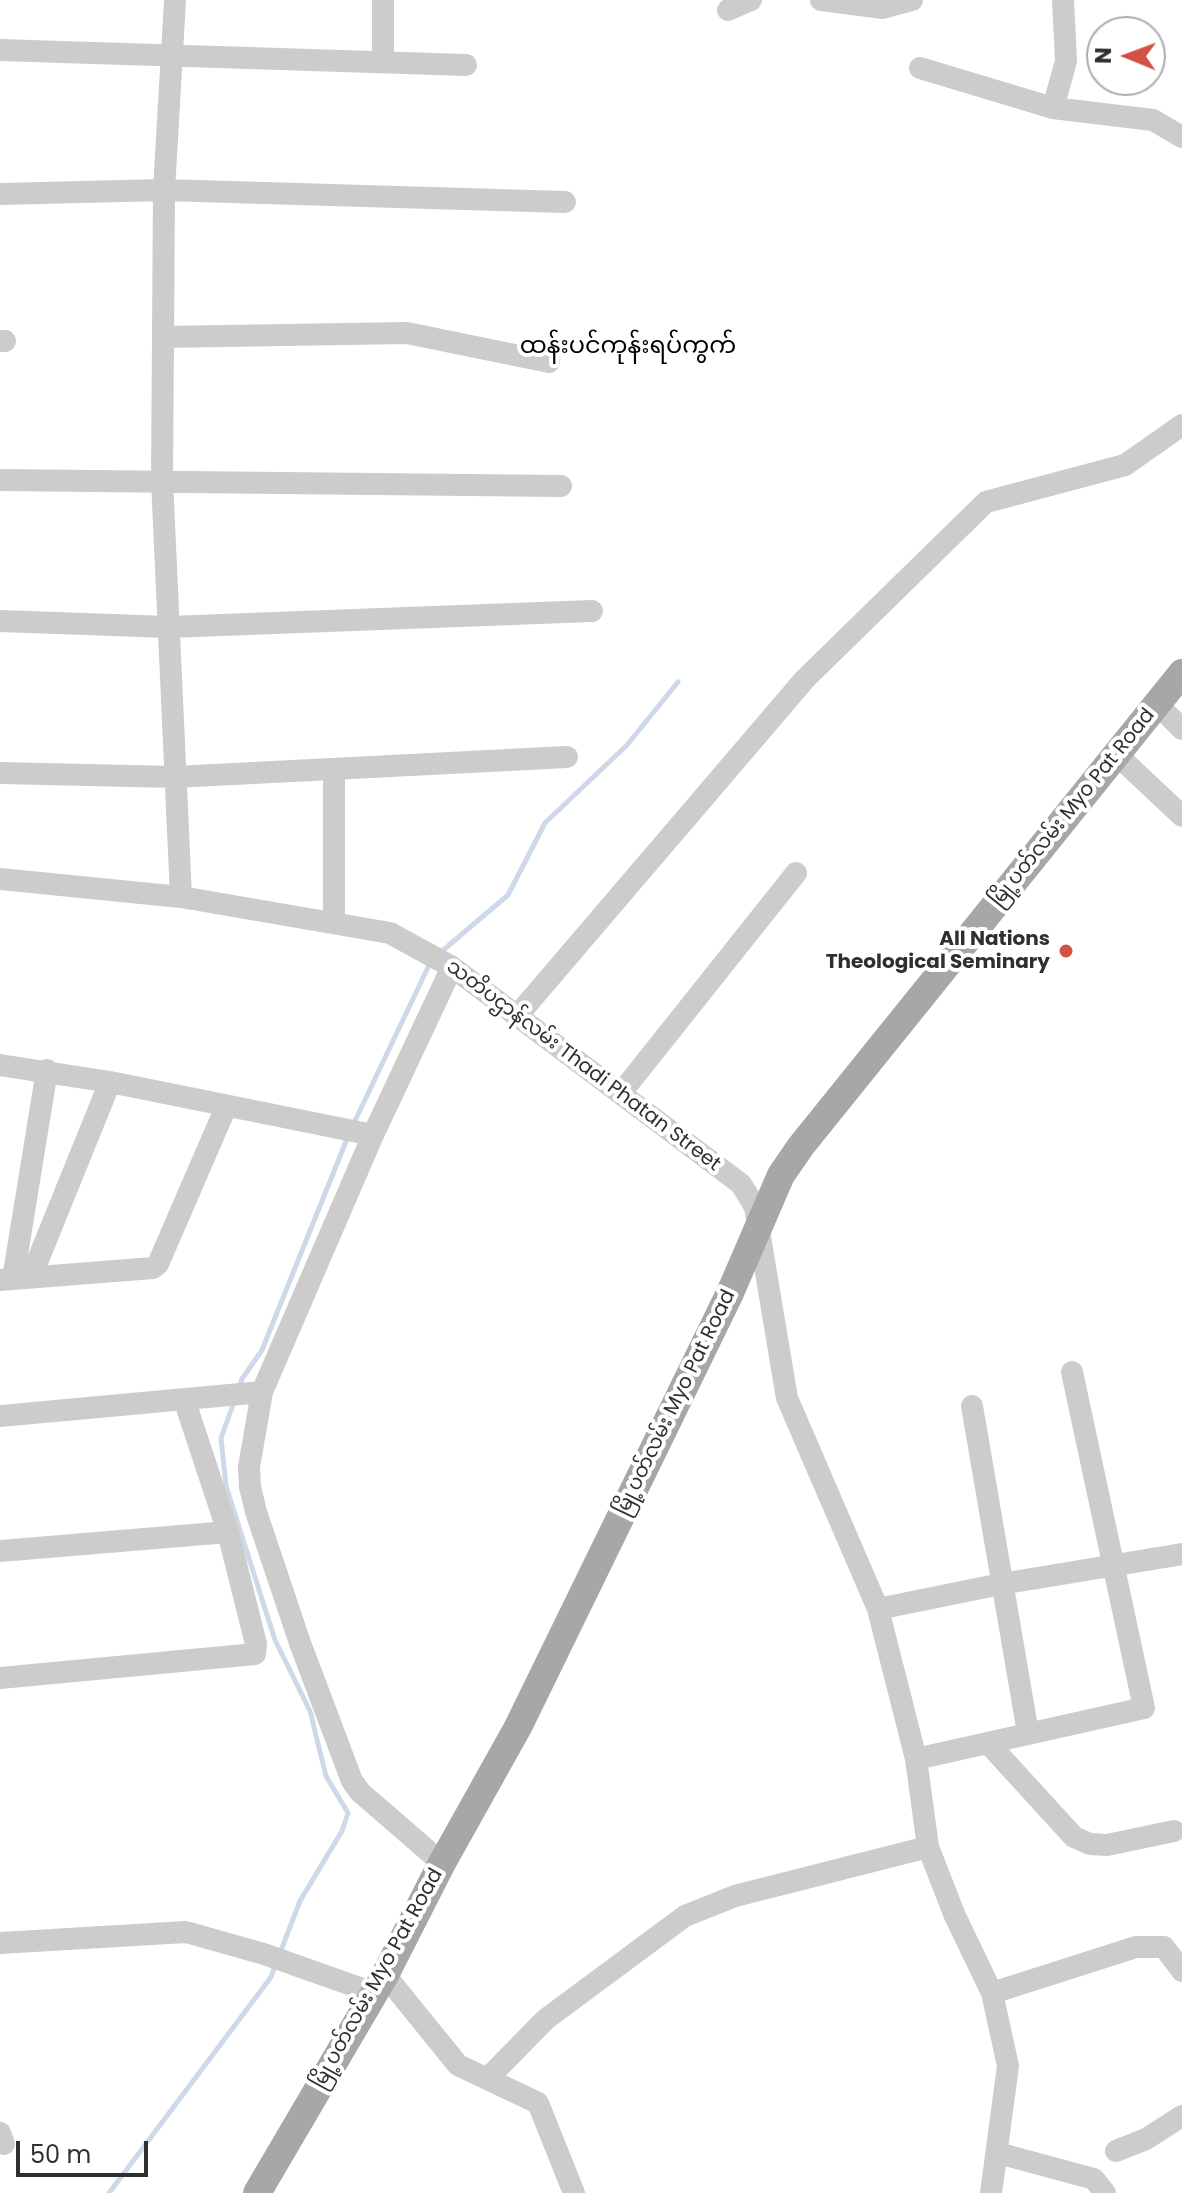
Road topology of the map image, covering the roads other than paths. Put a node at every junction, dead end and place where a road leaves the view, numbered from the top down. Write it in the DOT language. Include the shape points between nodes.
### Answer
graph roads {
  1 [pos="175,0"];
  2 [pos="383,0"];
  3 [pos="751,0"];
  4 [pos="821,0"];
  5 [pos="912,0"];
  6 [pos="1063,0"];
  7 [pos="728,10"];
  8 [pos="0,50"];
  9 [pos="173,54"];
  10 [pos="383,62"];
  11 [pos="466,65"];
  12 [pos="920,68"];
  13 [pos="1053,108"];
  14 [pos="1182,137"];
  15 [pos="164,190"];
  16 [pos="0,194"];
  17 [pos="565,202"];
  18 [pos="163,337"];
  19 [pos="549,362"];
  20 [pos="1182,425"];
  21 [pos="0,480"];
  22 [pos="162,480"];
  23 [pos="561,486"];
  24 [pos="592,611"];
  25 [pos="0,621"];
  26 [pos="169,627"];
  27 [pos="1182,673"];
  28 [pos="1157,704"];
  29 [pos="1182,729"];
  30 [pos="1115,753"];
  31 [pos="567,757"];
  32 [pos="334,769"];
  33 [pos="0,773"];
  34 [pos="175,777"];
  35 [pos="1182,816"];
  36 [pos="796,873"];
  37 [pos="0,879"];
  38 [pos="181,897"];
  39 [pos="334,923"];
  40 [pos="452,967"];
  41 [pos="517,1016"];
  42 [pos="0,1065"];
  43 [pos="47,1070"];
  44 [pos="110,1082"];
  45 [pos="621,1093"];
  46 [pos="226,1107"];
  47 [pos="373,1135"];
  48 [pos="758,1228"];
  49 [pos="15,1279"];
  50 [pos="1072,1372"];
  51 [pos="262,1392"];
  52 [pos="184,1399"];
  53 [pos="972,1406"];
  54 [pos="0,1416"];
  55 [pos="228,1532"];
  56 [pos="0,1551"];
  57 [pos="1182,1554"];
  58 [pos="1114,1564"];
  59 [pos="1001,1584"];
  60 [pos="878,1609"];
  61 [pos="0,1678"];
  62 [pos="1028,1733"];
  63 [pos="988,1743"];
  64 [pos="916,1759"];
  65 [pos="1174,1831"];
  66 [pos="928,1847"];
  67 [pos="442,1863"];
  68 [pos="0,1943"];
  69 [pos="1173,1945"];
  70 [pos="1182,1971"];
  71 [pos="380,1984"];
  72 [pos="992,1993"];
  73 [pos="487,2079"];
  74 [pos="1182,2116"];
  75 [pos="1116,2151"];
  76 [pos="998,2153"];
  77 [pos="257,2193"];
  78 [pos="574,2193"];
  79 [pos="991,2193"];
  80 [pos="1105,2193"];
  1 -- 9 [label="street"];
  2 -- 10 [label="street"];
  3 -- 7 [label="street"];
  4 -- 5 [label="street" via="883,8"];
  6 -- 13 [label="street" via="1066,61"];
  8 -- 9 [label="street"];
  9 -- 10 [label="street"];
  9 -- 15 [label="street"];
  10 -- 11 [label="street"];
  12 -- 13 [label="street"];
  13 -- 14 [label="street" via="1153,120"];
  15 -- 16 [label="street"];
  15 -- 17 [label="street"];
  15 -- 18 [label="street"];
  18 -- 19 [label="street" via="407,333"];
  18 -- 22 [label="street"];
  20 -- 41 [label="street" via="1125,465 986,502 805,679"];
  21 -- 22 [label="street"];
  22 -- 23 [label="street"];
  22 -- 26 [label="street"];
  24 -- 26 [label="street"];
  25 -- 26 [label="street"];
  26 -- 34 [label="street"];
  27 -- 28 [label="main road, မြို့ပတ်လမ်း Myo Pat Road"];
  28 -- 29 [label="street"];
  28 -- 30 [label="main road, မြို့ပတ်လမ်း Myo Pat Road"];
  30 -- 35 [label="street"];
  30 -- 48 [label="main road, မြို့ပတ်လမ်း Myo Pat Road" via="801,1146 781,1175"];
  31 -- 32 [label="street"];
  32 -- 34 [label="street"];
  32 -- 39 [label="street"];
  33 -- 34 [label="street"];
  34 -- 38 [label="street"];
  36 -- 45 [label="street"];
  37 -- 38 [label="street, သတိပဌာန်လမ်း Thadi Phatan Street"];
  38 -- 39 [label="street, သတိပဌာန်လမ်း Thadi Phatan Street"];
  39 -- 40 [label="street, သတိပဌာန်လမ်း Thadi Phatan Street" via="390,933"];
  40 -- 41 [label="street, သတိပဌာန်လမ်း Thadi Phatan Street"];
  40 -- 47 [label="street"];
  41 -- 45 [label="street, သတိပဌာန်လမ်း Thadi Phatan Street"];
  42 -- 43 [label="street"];
  43 -- 44 [label="street"];
  43 -- 49 [label="street"];
  44 -- 46 [label="street"];
  44 -- 49 [label="street"];
  45 -- 48 [label="street, သတိပဌာန်လမ်း Thadi Phatan Street" via="741,1184 755,1207"];
  46 -- 47 [label="street"];
  46 -- 49 [label="street" via="158,1264 141,1270"];
  47 -- 51 [label="street"];
  48 -- 60 [label="street, သတိပဌာန်လမ်း Thadi Phatan Street" via="787,1398"];
  48 -- 67 [label="main road, မြို့ပတ်လမ်း Myo Pat Road" via="518,1727"];
  50 -- 58 [label="street"];
  51 -- 52 [label="street"];
  51 -- 67 [label="street" via="250,1487 347,1767 360,1792"];
  52 -- 54 [label="street"];
  52 -- 55 [label="street"];
  53 -- 59 [label="street"];
  55 -- 56 [label="street"];
  55 -- 61 [label="street" via="255,1654"];
  57 -- 58 [label="street"];
  58 -- 59 [label="street"];
  58 -- 62 [label="street" via="1144,1708"];
  59 -- 60 [label="street"];
  59 -- 62 [label="street"];
  60 -- 64 [label="street, သတိပဌာန်လမ်း Thadi Phatan Street"];
  62 -- 63 [label="street"];
  63 -- 64 [label="street"];
  63 -- 65 [label="street" via="1074,1837 1107,1845"];
  64 -- 66 [label="street, သတိပဌာန်လမ်း Thadi Phatan Street"];
  66 -- 72 [label="street, သတိပဌာန်လမ်း Thadi Phatan Street"];
  66 -- 73 [label="street" via="735,1896 685,1916 546,2019"];
  67 -- 71 [label="main road, မြို့ပတ်လမ်း Myo Pat Road"];
  68 -- 71 [label="street" via="186,1932"];
  69 -- 70 [label="street"];
  69 -- 72 [label="street" via="1136,1947"];
  71 -- 73 [label="street" via="458,2065"];
  71 -- 77 [label="main road, မြို့ပတ်လမ်း Myo Pat Road"];
  72 -- 76 [label="street, သတိပဌာန်လမ်း Thadi Phatan Street" via="1008,2066"];
  73 -- 78 [label="street" via="538,2103"];
  74 -- 75 [label="street"];
  76 -- 79 [label="street, သတိပဌာန်လမ်း Thadi Phatan Street"];
  76 -- 80 [label="street" via="1094,2179"];
}
